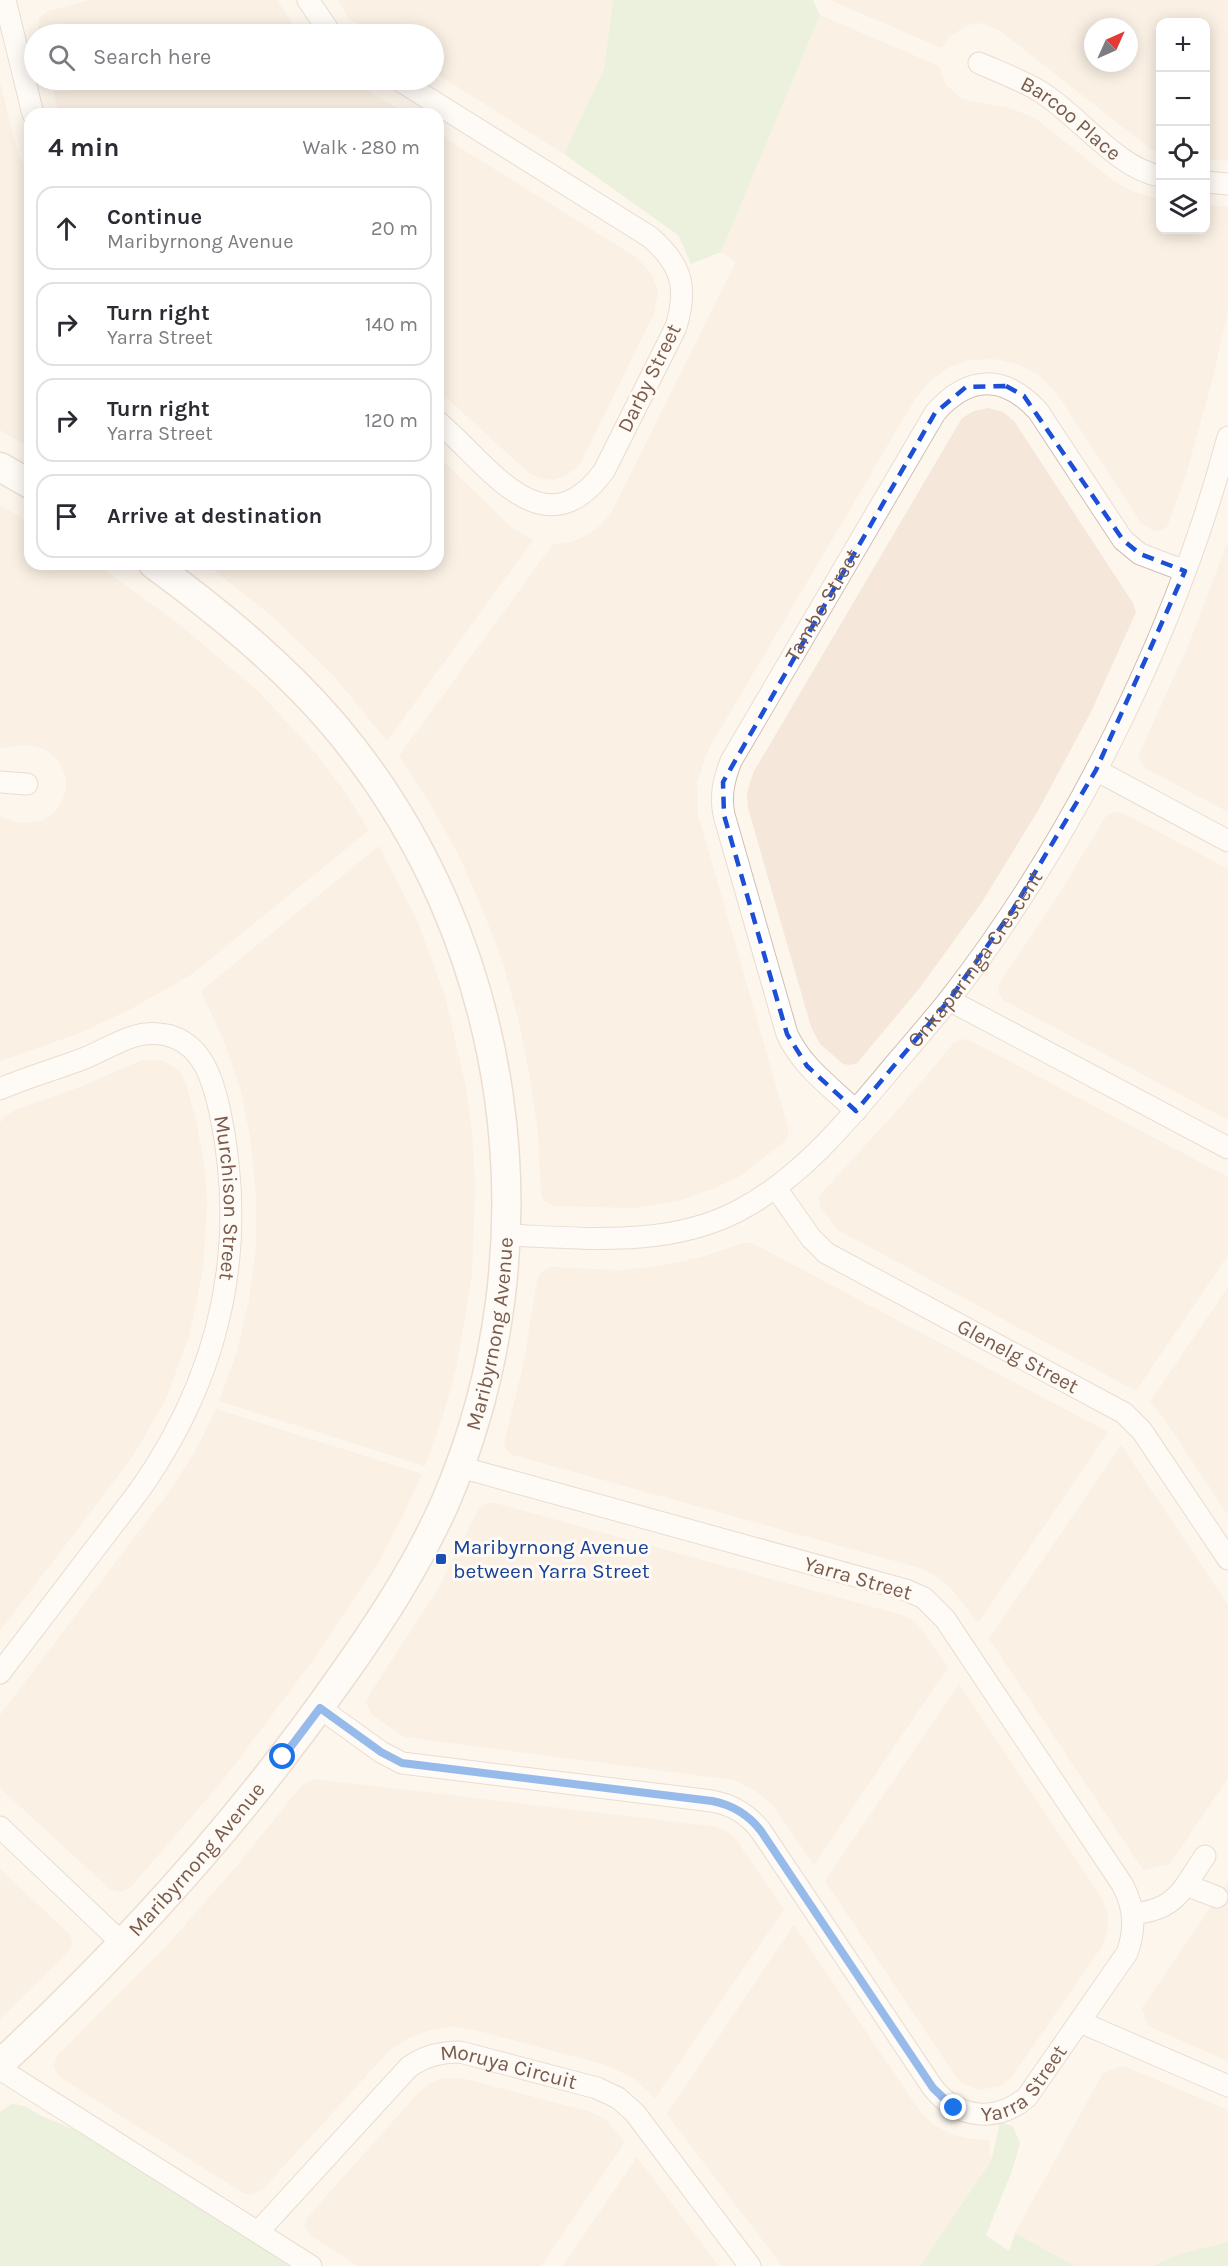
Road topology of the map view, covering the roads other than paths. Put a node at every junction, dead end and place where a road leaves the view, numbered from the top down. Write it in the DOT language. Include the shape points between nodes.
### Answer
graph roads {
  1 [pos="5,0"];
  2 [pos="308,0"];
  3 [pos="325,24"];
  4 [pos="979,63"];
  5 [pos="24,77"];
  6 [pos="27,90"];
  7 [pos="415,90"];
  8 [pos="32,108"];
  9 [pos="444,108"];
  10 [pos="444,108"];
  11 [pos="1156,175"];
  12 [pos="1210,182"];
  13 [pos="1228,184"];
  14 [pos="444,428"];
  15 [pos="1228,436"];
  16 [pos="0,467"];
  17 [pos="1224,474"];
  18 [pos="24,481"];
  19 [pos="161,570"];
  20 [pos="1185,572"];
  21 [pos="1096,770"];
  22 [pos="0,782"];
  23 [pos="27,784"];
  24 [pos="1228,840"];
  25 [pos="949,1000"];
  26 [pos="0,1089"];
  27 [pos="856,1111"];
  28 [pos="1228,1148"];
  29 [pos="776,1188"];
  30 [pos="507,1235"];
  31 [pos="460,1467"];
  32 [pos="1228,1559"];
  33 [pos="0,1673"];
  34 [pos="320,1708"];
  35 [pos="0,1827"];
  36 [pos="1205,1856"];
  37 [pos="1186,1885"];
  38 [pos="1217,1897"];
  39 [pos="1133,1914"];
  40 [pos="123,1944"];
  41 [pos="1080,2022"];
  42 [pos="0,2064"];
  43 [pos="0,2069"];
  44 [pos="1228,2086"];
  45 [pos="258,2232"];
  46 [pos="312,2266"];
  47 [pos="750,2266"];
  1 -- 5 [label="street"];
  2 -- 3 [label="street"];
  4 -- 11 [label="street, Barcoo Place" via="1041,92 1127,161"];
  6 -- 8 [label="street"];
  7 -- 10 [label="street, Darby Street"];
  9 -- 14 [label="street, Darby Street" via="650,237 667,252 678,272 682,306 604,471 591,488 574,500 554,505 533,502 514,493"];
  12 -- 13 [label="street"];
  15 -- 17 [label="street, Onkaparinga Crescent"];
  16 -- 18 [label="street"];
  17 -- 20 [label="street, Onkaparinga Crescent"];
  19 -- 30 [label="street, Maribyrnong Avenue" via="247,638 308,696 386,795 428,868 462,945 489,1036 506,1151"];
  20 -- 21 [label="street, Onkaparinga Crescent" via="1144,672"];
  20 -- 27 [label="street, Tambo Street" via="1140,554 1123,540 1038,411 1024,396 1006,386 976,384 948,398 935,413 731,761 723,782 724,815 787,1034 807,1066"];
  21 -- 24 [label="street"];
  21 -- 25 [label="street, Onkaparinga Crescent" via="1012,911"];
  22 -- 23 [label="street"];
  25 -- 27 [label="street, Onkaparinga Crescent"];
  25 -- 28 [label="street"];
  26 -- 33 [label="street, Murchison Street" via="135,1036 156,1034 176,1038 193,1049 210,1076 225,1136 231,1209 230,1261 221,1312 211,1353 188,1411 139,1491"];
  27 -- 29 [label="street, Onkaparinga Crescent" via="813,1157"];
  29 -- 30 [label="street, Onkaparinga Crescent" via="716,1221 672,1233 627,1239"];
  29 -- 32 [label="street, Glenelg Street" via="811,1238 835,1259 1124,1413 1142,1431"];
  30 -- 31 [label="street, Maribyrnong Avenue" via="493,1353"];
  31 -- 34 [label="street, Maribyrnong Avenue" via="409,1574"];
  31 -- 39 [label="street, Yarra Street" via="924,1598 945,1619 1116,1874"];
  34 -- 40 [label="street, Maribyrnong Avenue" via="245,1805"];
  34 -- 41 [label="street, Yarra Street" via="402,1763 712,1801 745,1814 761,1831 933,2088 963,2112 991,2115 1019,2104 1034,2089"];
  35 -- 40 [label="street"];
  36 -- 37 [label="street"];
  37 -- 38 [label="street"];
  37 -- 39 [label="street" via="1163,1908"];
  39 -- 41 [label="street, Yarra Street" via="1133,1934 1126,1953"];
  40 -- 42 [label="street, Maribyrnong Avenue"];
  41 -- 44 [label="street"];
  43 -- 45 [label="street"];
  45 -- 46 [label="street"];
  45 -- 47 [label="street, Moruya Circuit" via="409,2067 438,2053 460,2052 597,2088 618,2098 635,2113"];
}
